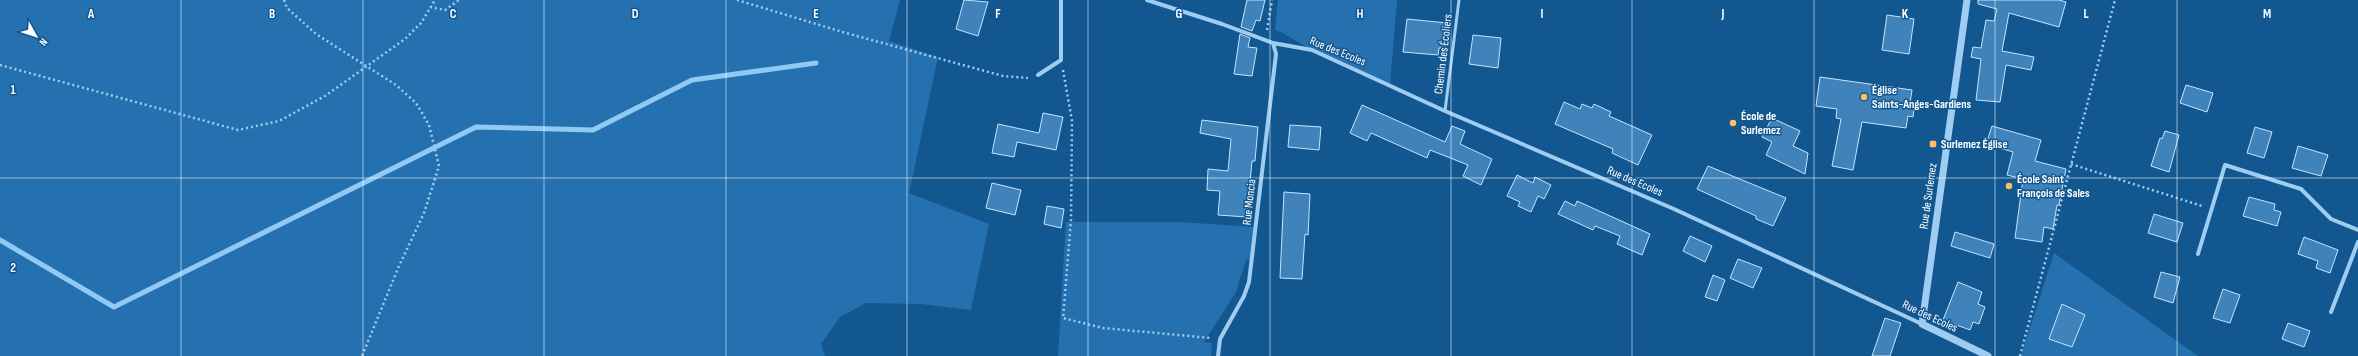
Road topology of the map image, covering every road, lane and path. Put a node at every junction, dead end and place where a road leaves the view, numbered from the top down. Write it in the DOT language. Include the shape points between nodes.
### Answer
graph roads {
  1 [pos="284,0"];
  2 [pos="434,0"];
  3 [pos="459,0"];
  4 [pos="737,0"];
  5 [pos="1061,0"];
  6 [pos="1146,0"];
  7 [pos="1272,0"];
  8 [pos="1459,0"];
  9 [pos="1967,0"];
  10 [pos="2115,0"];
  11 [pos="430,7"];
  12 [pos="1270,42"];
  13 [pos="1061,60"];
  14 [pos="0,65"];
  15 [pos="369,66"];
  16 [pos="1038,75"];
  17 [pos="1445,110"];
  18 [pos="2071,164"];
  19 [pos="2212,209"];
  20 [pos="2358,230"];
  21 [pos="2358,242"];
  22 [pos="2198,254"];
  23 [pos="2331,312"];
  24 [pos="1922,324"];
  25 [pos="1220,338"];
  26 [pos="362,356"];
  27 [pos="1218,356"];
  28 [pos="1988,356"];
  29 [pos="2020,356"];
  1 -- 15 [label="path" via="287,8 316,34"];
  2 -- 11 [label="path"];
  3 -- 11 [label="path" via="445,10"];
  4 -- 16 [label="path" via="1003,76 1027,79"];
  5 -- 13 [label="street"];
  6 -- 12 [label="street"];
  7 -- 12 [label="path" via="1267,24"];
  8 -- 17 [label="lane, Chemin des Écoliers"];
  9 -- 24 [label="street, Rue de Surlemez"];
  10 -- 18 [label="path"];
  11 -- 15 [label="path" via="421,23 405,39"];
  12 -- 17 [label="street, Rue des Ecoles" via="1312,50"];
  12 -- 25 [label="street, Rue Moncia" via="1276,54 1254,259 1244,296"];
  13 -- 16 [label="street"];
  13 -- 25 [label="path" via="1072,121 1071,220 1063,318 1103,328"];
  14 -- 15 [label="path" via="238,130 279,121 325,96"];
  15 -- 26 [label="path" via="416,103 429,125 439,166 424,213"];
  17 -- 24 [label="street, Rue des Ecoles" via="1674,209"];
  18 -- 19 [label="path"];
  18 -- 29 [label="path"];
  19 -- 20 [label="street" via="2226,165 2300,190 2331,219"];
  19 -- 22 [label="street"];
  21 -- 23 [label="street"];
  24 -- 28 [label="street, Rue des Ecoles"];
  25 -- 27 [label="street, Rue Moncia"];
}
